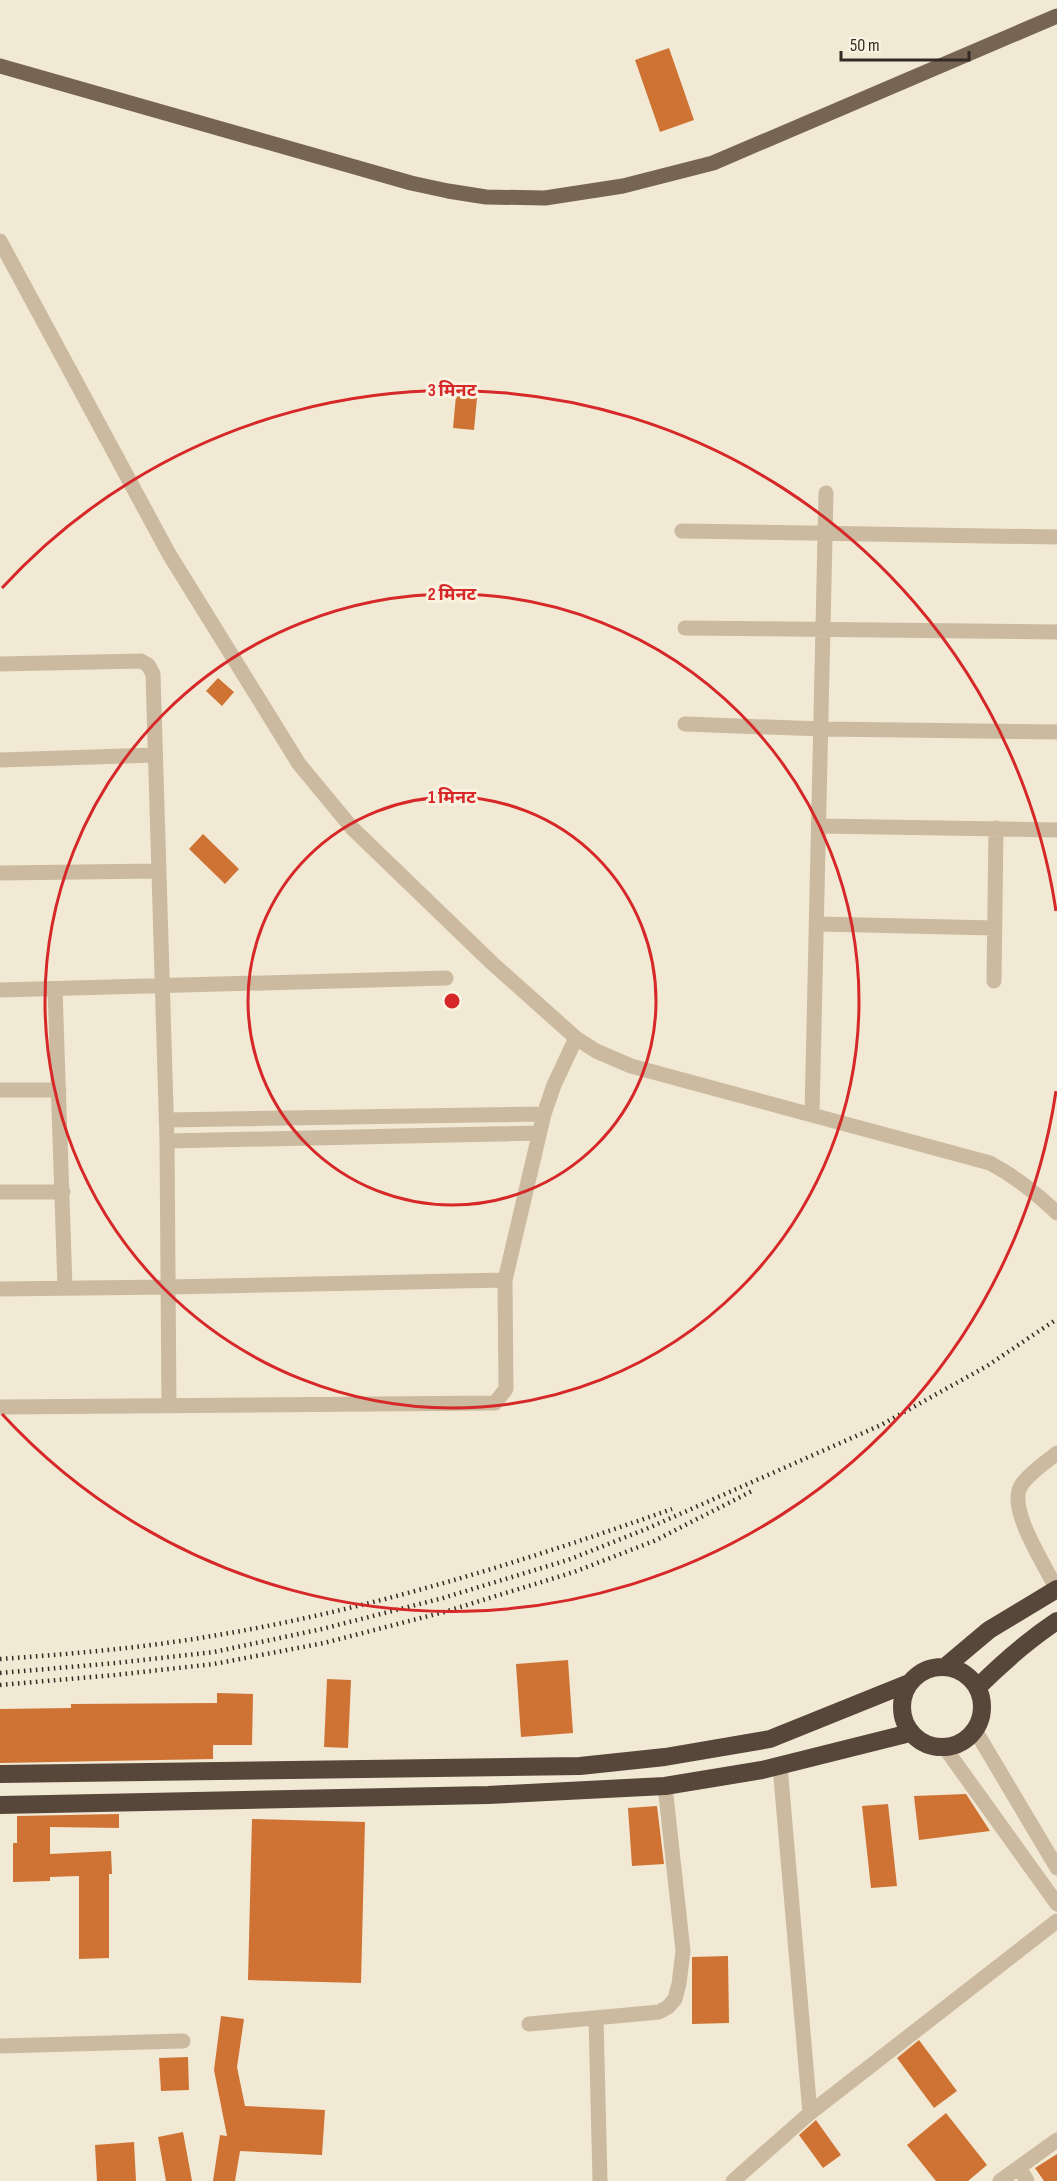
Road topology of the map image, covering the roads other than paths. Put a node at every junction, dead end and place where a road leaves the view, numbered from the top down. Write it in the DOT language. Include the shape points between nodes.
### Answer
graph roads {
  1 [pos="1057,16"];
  2 [pos="0,66"];
  3 [pos="0,241"];
  4 [pos="826,493"];
  5 [pos="681,531"];
  6 [pos="825,534"];
  7 [pos="1057,537"];
  8 [pos="685,628"];
  9 [pos="824,628"];
  10 [pos="1057,632"];
  11 [pos="0,664"];
  12 [pos="685,724"];
  13 [pos="822,729"];
  14 [pos="1057,732"];
  15 [pos="155,755"];
  16 [pos="0,759"];
  17 [pos="820,826"];
  18 [pos="996,828"];
  19 [pos="1057,830"];
  20 [pos="158,871"];
  21 [pos="0,873"];
  22 [pos="818,924"];
  23 [pos="995,928"];
  24 [pos="446,978"];
  25 [pos="994,981"];
  26 [pos="161,986"];
  27 [pos="55,989"];
  28 [pos="0,990"];
  29 [pos="576,1038"];
  30 [pos="0,1090"];
  31 [pos="59,1090"];
  32 [pos="544,1114"];
  33 [pos="812,1115"];
  34 [pos="166,1120"];
  35 [pos="539,1133"];
  36 [pos="167,1141"];
  37 [pos="0,1192"];
  38 [pos="63,1192"];
  39 [pos="1057,1213"];
  40 [pos="505,1280"];
  41 [pos="168,1287"];
  42 [pos="0,1288"];
  43 [pos="65,1288"];
  44 [pos="169,1406"];
  45 [pos="0,1407"];
  46 [pos="1057,1453"];
  47 [pos="1057,1589"];
  48 [pos="1057,1621"];
  49 [pos="945,1667"];
  50 [pos="909,1683"];
  51 [pos="977,1688"];
  52 [pos="975,1730"];
  53 [pos="910,1733"];
  54 [pos="945,1748"];
  55 [pos="780,1766"];
  56 [pos="0,1774"];
  57 [pos="665,1786"];
  58 [pos="0,1805"];
  59 [pos="1057,1868"];
  60 [pos="1057,1904"];
  61 [pos="1057,1921"];
  62 [pos="596,2018"];
  63 [pos="529,2024"];
  64 [pos="183,2041"];
  65 [pos="0,2046"];
  66 [pos="810,2113"];
  67 [pos="1057,2140"];
  68 [pos="1023,2174"];
  69 [pos="600,2181"];
  70 [pos="733,2181"];
  71 [pos="1000,2181"];
  1 -- 2 [label="main road" via="713,163 623,186 545,198 486,197 448,191"];
  3 -- 29 [label="street" via="169,554 299,764 352,828"];
  4 -- 6 [label="street"];
  5 -- 6 [label="street"];
  6 -- 7 [label="street"];
  6 -- 9 [label="street"];
  8 -- 9 [label="street"];
  9 -- 10 [label="street"];
  9 -- 13 [label="street"];
  11 -- 15 [label="street" via="132,661 147,665 153,674"];
  12 -- 13 [label="street"];
  13 -- 14 [label="street"];
  13 -- 17 [label="street"];
  15 -- 16 [label="street"];
  15 -- 20 [label="street"];
  17 -- 18 [label="street"];
  17 -- 22 [label="street"];
  18 -- 19 [label="street"];
  18 -- 23 [label="street"];
  20 -- 21 [label="street"];
  20 -- 26 [label="street"];
  22 -- 23 [label="street"];
  22 -- 33 [label="street"];
  23 -- 25 [label="street"];
  24 -- 26 [label="street"];
  26 -- 27 [label="street"];
  26 -- 34 [label="street"];
  27 -- 28 [label="street"];
  27 -- 31 [label="street"];
  29 -- 32 [label="street"];
  29 -- 33 [label="street" via="632,1066"];
  30 -- 31 [label="street"];
  31 -- 38 [label="street"];
  32 -- 34 [label="street"];
  32 -- 35 [label="street"];
  33 -- 39 [label="street" via="990,1163 1015,1176"];
  34 -- 36 [label="street"];
  35 -- 36 [label="street"];
  35 -- 40 [label="street"];
  36 -- 41 [label="street"];
  37 -- 38 [label="street"];
  38 -- 43 [label="street"];
  40 -- 41 [label="street"];
  40 -- 44 [label="street" via="506,1389 495,1403"];
  41 -- 43 [label="street"];
  41 -- 44 [label="street"];
  42 -- 43 [label="street"];
  44 -- 45 [label="street"];
  46 -- 47 [label="street" via="1021,1485 1017,1503"];
  47 -- 49 [label="highway" via="989,1630"];
  48 -- 51 [label="highway" via="1032,1637"];
  49 -- 50 [label="highway" via="925,1671"];
  49 -- 51 [label="highway" via="969,1677"];
  50 -- 53 [label="highway" via="901,1708"];
  50 -- 56 [label="highway" via="770,1739 591,1765"];
  51 -- 52 [label="highway" via="982,1714"];
  52 -- 54 [label="highway" via="958,1745"];
  52 -- 59 [label="street"];
  53 -- 54 [label="highway" via="920,1742"];
  53 -- 55 [label="highway"];
  54 -- 60 [label="street"];
  55 -- 57 [label="highway"];
  55 -- 66 [label="street"];
  57 -- 58 [label="highway" via="488,1795"];
  57 -- 62 [label="street" via="683,1951 675,1999 659,2012"];
  61 -- 66 [label="street"];
  62 -- 63 [label="street"];
  62 -- 69 [label="street"];
  64 -- 65 [label="street"];
  66 -- 70 [label="street"];
  67 -- 68 [label="street"];
  68 -- 71 [label="street"];
}
